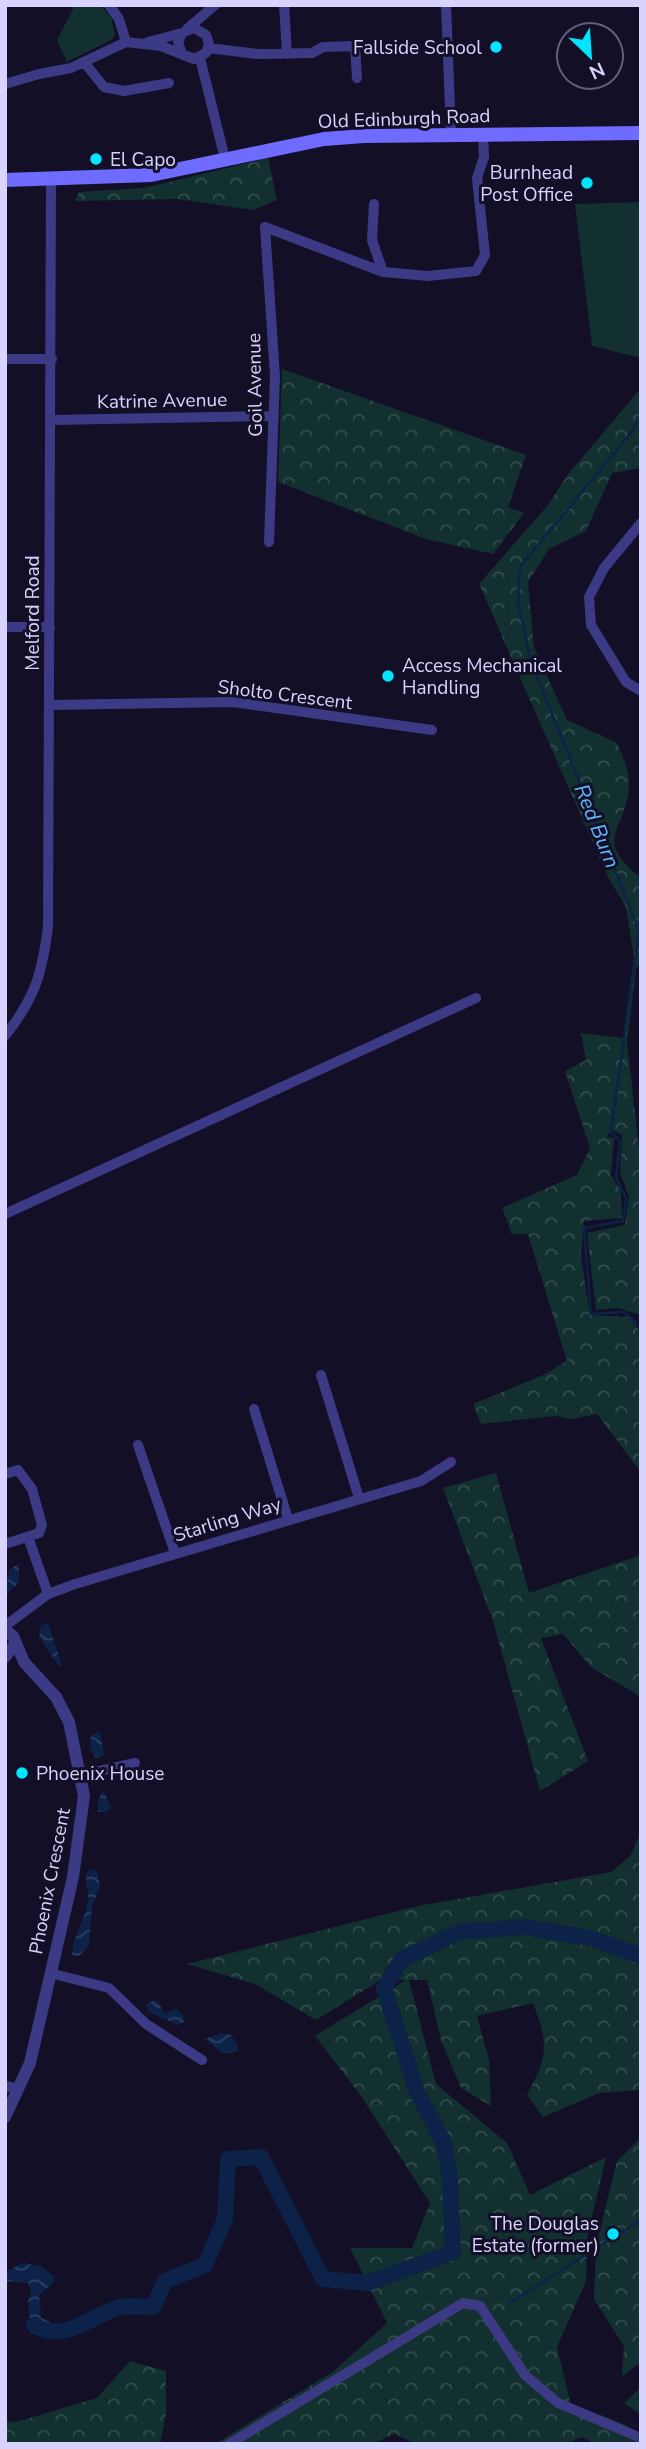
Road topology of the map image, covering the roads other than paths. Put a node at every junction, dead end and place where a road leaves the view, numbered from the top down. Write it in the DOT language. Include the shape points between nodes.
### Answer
graph roads {
  1 [pos="216,5"];
  2 [pos="284,5"];
  3 [pos="446,5"];
  4 [pos="112,6"];
  5 [pos="184,31"];
  6 [pos="205,34"];
  7 [pos="127,42"];
  8 [pos="144,43"];
  9 [pos="209,48"];
  10 [pos="182,54"];
  11 [pos="287,54"];
  12 [pos="200,58"];
  13 [pos="84,62"];
  14 [pos="357,78"];
  15 [pos="169,83"];
  16 [pos="5,84"];
  17 [pos="641,133"];
  18 [pos="451,134"];
  19 [pos="483,134"];
  20 [pos="225,159"];
  21 [pos="51,179"];
  22 [pos="5,180"];
  23 [pos="374,204"];
  24 [pos="383,272"];
  25 [pos="5,359"];
  26 [pos="52,359"];
  27 [pos="274,416"];
  28 [pos="51,420"];
  29 [pos="641,523"];
  30 [pos="269,542"];
  31 [pos="5,626"];
  32 [pos="50,627"];
  33 [pos="641,691"];
  34 [pos="49,705"];
  35 [pos="432,730"];
  36 [pos="476,998"];
  37 [pos="5,1036"];
  38 [pos="5,1214"];
  39 [pos="321,1375"];
  40 [pos="254,1409"];
  41 [pos="138,1445"];
  42 [pos="451,1462"];
  43 [pos="5,1474"];
  44 [pos="359,1498"];
  45 [pos="288,1518"];
  46 [pos="28,1538"];
  47 [pos="5,1544"];
  48 [pos="175,1553"];
  49 [pos="48,1594"];
  50 [pos="8,1641"];
  51 [pos="135,1763"];
  52 [pos="82,1775"];
  53 [pos="50,1973"];
  54 [pos="202,2060"];
  55 [pos="5,2086"];
  56 [pos="19,2089"];
  57 [pos="5,2117"];
  58 [pos="641,2438"];
  59 [pos="229,2444"];
  1 -- 5 [label="street"];
  1 -- 6 [label="street"];
  2 -- 11 [label="street"];
  3 -- 18 [label="street"];
  4 -- 7 [label="street"];
  5 -- 6 [label="street" via="199,29"];
  5 -- 8 [label="street"];
  5 -- 10 [label="street" via="178,42"];
  6 -- 9 [label="street"];
  7 -- 8 [label="street"];
  7 -- 13 [label="street"];
  8 -- 10 [label="street"];
  9 -- 11 [label="street"];
  9 -- 12 [label="street"];
  10 -- 12 [label="street"];
  11 -- 14 [label="street" via="355,46"];
  12 -- 20 [label="street"];
  13 -- 15 [label="street" via="104,88 124,92"];
  13 -- 16 [label="street"];
  17 -- 19 [label="main road, Old Edinburgh Road"];
  18 -- 19 [label="main road, Old Edinburgh Road"];
  18 -- 20 [label="main road, Old Edinburgh Road" via="324,139"];
  19 -- 24 [label="street" via="484,157 477,178 485,255 475,271 428,276"];
  20 -- 21 [label="main road, Old Edinburgh Road" via="151,175"];
  21 -- 22 [label="main road, Old Edinburgh Road"];
  21 -- 26 [label="street, Melford Road"];
  23 -- 24 [label="street" via="372,240"];
  24 -- 27 [label="street, Goil Avenue" via="265,227"];
  25 -- 26 [label="street"];
  26 -- 28 [label="street, Melford Road"];
  27 -- 28 [label="street, Katrine Avenue"];
  27 -- 30 [label="street, Goil Avenue"];
  28 -- 32 [label="street, Melford Road"];
  29 -- 33 [label="street" via="604,568 589,597 591,625 626,682"];
  31 -- 32 [label="street"];
  32 -- 34 [label="street, Melford Road"];
  34 -- 35 [label="street, Sholto Crescent" via="233,702"];
  34 -- 37 [label="street, Melford Road" via="48,927 43,971 28,1007"];
  36 -- 38 [label="street"];
  39 -- 44 [label="street"];
  40 -- 45 [label="street"];
  41 -- 48 [label="street"];
  42 -- 44 [label="street, Starling Way" via="421,1481"];
  43 -- 46 [label="street" via="19,1470 32,1489 42,1525 39,1533"];
  44 -- 45 [label="street, Starling Way"];
  45 -- 48 [label="street, Starling Way"];
  46 -- 47 [label="street"];
  46 -- 49 [label="street"];
  48 -- 49 [label="street, Starling Way"];
  49 -- 50 [label="street, Starling Way" via="18,1619"];
  50 -- 52 [label="street, Phoenix Crescent" via="57,1697 69,1722"];
  51 -- 52 [label="street"];
  52 -- 53 [label="street, Phoenix Crescent" via="84,1811 78,1852"];
  53 -- 54 [label="street" via="109,1989 146,2024"];
  53 -- 56 [label="street, Phoenix Crescent" via="30,2063"];
  55 -- 56 [label="street"];
  56 -- 57 [label="street, Phoenix Crescent"];
  58 -- 59 [label="street" via="558,2403 525,2375 480,2306 463,2304"];
}
